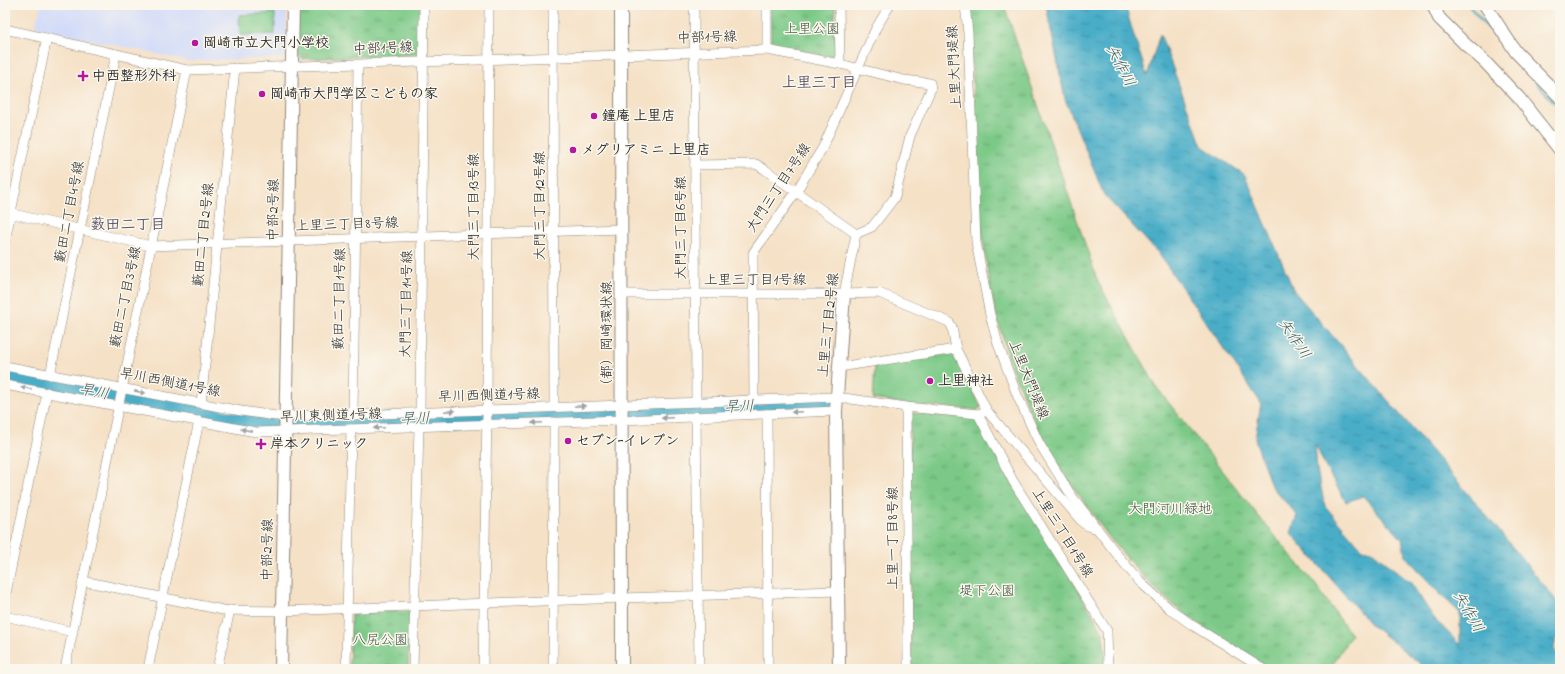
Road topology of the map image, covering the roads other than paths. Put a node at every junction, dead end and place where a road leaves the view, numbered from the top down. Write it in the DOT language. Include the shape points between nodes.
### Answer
graph roads {
  1 [pos="293,5"];
  2 [pos="424,5"];
  3 [pos="489,5"];
  4 [pos="554,5"];
  5 [pos="621,5"];
  6 [pos="694,5"];
  7 [pos="767,5"];
  8 [pos="839,5"];
  9 [pos="890,5"];
  10 [pos="965,5"];
  11 [pos="1433,5"];
  12 [pos="1485,5"];
  13 [pos="5,29"];
  14 [pos="47,38"];
  15 [pos="767,50"];
  16 [pos="694,53"];
  17 [pos="116,54"];
  18 [pos="622,54"];
  19 [pos="554,57"];
  20 [pos="489,60"];
  21 [pos="423,61"];
  22 [pos="840,64"];
  23 [pos="358,65"];
  24 [pos="292,67"];
  25 [pos="235,68"];
  26 [pos="858,69"];
  27 [pos="187,70"];
  28 [pos="1560,97"];
  29 [pos="1560,150"];
  30 [pos="696,165"];
  31 [pos="796,192"];
  32 [pos="8,213"];
  33 [pos="622,229"];
  34 [pos="81,230"];
  35 [pos="554,231"];
  36 [pos="487,234"];
  37 [pos="856,234"];
  38 [pos="422,236"];
  39 [pos="355,238"];
  40 [pos="5,241"];
  41 [pos="289,241"];
  42 [pos="217,244"];
  43 [pos="151,246"];
  44 [pos="753,293"];
  45 [pos="622,294"];
  46 [pos="696,294"];
  47 [pos="844,294"];
  48 [pos="956,349"];
  49 [pos="5,366"];
  50 [pos="839,367"];
  51 [pos="50,375"];
  52 [pos="5,384"];
  53 [pos="122,388"];
  54 [pos="46,392"];
  55 [pos="837,397"];
  56 [pos="754,400"];
  57 [pos="696,402"];
  58 [pos="201,404"];
  59 [pos="622,405"];
  60 [pos="118,406"];
  61 [pos="554,407"];
  62 [pos="906,407"];
  63 [pos="487,410"];
  64 [pos="836,411"];
  65 [pos="420,412"];
  66 [pos="982,413"];
  67 [pos="766,414"];
  68 [pos="353,415"];
  69 [pos="285,416"];
  70 [pos="696,416"];
  71 [pos="622,420"];
  72 [pos="199,421"];
  73 [pos="554,422"];
  74 [pos="487,424"];
  75 [pos="419,426"];
  76 [pos="351,429"];
  77 [pos="285,432"];
  78 [pos="1097,528"];
  79 [pos="83,581"];
  80 [pos="838,591"];
  81 [pos="767,593"];
  82 [pos="698,595"];
  83 [pos="162,597"];
  84 [pos="5,598"];
  85 [pos="622,598"];
  86 [pos="554,600"];
  87 [pos="484,604"];
  88 [pos="414,607"];
  89 [pos="347,609"];
  90 [pos="230,610"];
  91 [pos="282,611"];
  92 [pos="5,616"];
  93 [pos="73,632"];
  94 [pos="65,669"];
  95 [pos="148,669"];
  96 [pos="217,669"];
  97 [pos="281,669"];
  98 [pos="346,669"];
  99 [pos="412,669"];
  100 [pos="483,669"];
  101 [pos="553,669"];
  102 [pos="622,669"];
  103 [pos="699,669"];
  104 [pos="768,669"];
  105 [pos="839,669"];
  106 [pos="908,669"];
  107 [pos="1108,669"];
  108 [pos="1263,669"];
  1 -- 24 [label="street, 中部2号線"];
  2 -- 21 [label="street, 大門三丁目14号線"];
  3 -- 20 [label="street, 大門三丁目13号線"];
  4 -- 19 [label="street, 大門三丁目12号線"];
  5 -- 18 [label="street, （都）岡崎環状線"];
  6 -- 16 [label="street, 大門三丁目6号線"];
  7 -- 15 [label="street"];
  8 -- 22 [label="street"];
  9 -- 26 [label="street, 大門三丁目7号線" via="876,28"];
  10 -- 78 [label="street, 上里大門堤線" via="976,242 990,315 1017,395 1039,443 1070,495"];
  11 -- 29 [label="street" via="1439,18 1519,98"];
  12 -- 28 [label="street" via="1516,52"];
  13 -- 14 [label="street, 中部1号線"];
  14 -- 17 [label="street, 中部1号線"];
  14 -- 32 [label="street"];
  15 -- 16 [label="street, 中部1号線"];
  15 -- 22 [label="street, 中部1号線"];
  16 -- 18 [label="street, 中部1号線"];
  16 -- 30 [label="street, 大門三丁目6号線"];
  17 -- 27 [label="street, 中部1号線"];
  17 -- 34 [label="street, 藪田二丁目4号線"];
  18 -- 19 [label="street, 中部1号線"];
  18 -- 33 [label="street, （都）岡崎環状線"];
  19 -- 20 [label="street, 中部1号線"];
  19 -- 35 [label="street, 大門三丁目12号線"];
  20 -- 21 [label="street, 中部1号線"];
  20 -- 36 [label="street, 大門三丁目13号線"];
  21 -- 23 [label="street, 中部1号線"];
  21 -- 38 [label="street, 大門三丁目14号線"];
  22 -- 26 [label="street, 中部1号線"];
  23 -- 24 [label="street, 中部1号線"];
  23 -- 39 [label="street, 藪田二丁目1号線"];
  24 -- 25 [label="street, 中部1号線"];
  24 -- 41 [label="street, 中部2号線"];
  25 -- 27 [label="street, 中部1号線"];
  25 -- 42 [label="street, 藪田二丁目2号線"];
  26 -- 31 [label="street, 大門三丁目7号線" via="824,147"];
  26 -- 37 [label="street" via="904,80 930,83 931,89 910,136 895,197 872,227"];
  27 -- 43 [label="street, 藪田二丁目3号線"];
  30 -- 31 [label="street" via="756,164"];
  30 -- 46 [label="street, 大門三丁目6号線"];
  31 -- 37 [label="street"];
  31 -- 44 [label="street, 大門三丁目7号線" via="752,253"];
  32 -- 34 [label="street, 上里三丁目8号線"];
  32 -- 40 [label="street"];
  33 -- 35 [label="street, 上里三丁目8号線"];
  33 -- 45 [label="street, （都）岡崎環状線"];
  34 -- 43 [label="street, 上里三丁目8号線"];
  34 -- 51 [label="street, 藪田二丁目4号線"];
  35 -- 36 [label="street, 上里三丁目8号線"];
  35 -- 61 [label="street, 大門三丁目12号線"];
  36 -- 38 [label="street, 上里三丁目8号線"];
  36 -- 63 [label="street, 大門三丁目13号線"];
  37 -- 47 [label="street, 上里三丁目2号線"];
  38 -- 39 [label="street, 上里三丁目8号線"];
  38 -- 65 [label="street, 大門三丁目14号線"];
  39 -- 41 [label="street, 上里三丁目8号線"];
  39 -- 68 [label="street, 藪田二丁目1号線"];
  41 -- 42 [label="street, 上里三丁目8号線"];
  41 -- 69 [label="street, 中部2号線"];
  42 -- 43 [label="street, 上里三丁目8号線"];
  42 -- 58 [label="street, 藪田二丁目2号線"];
  43 -- 53 [label="street, 藪田二丁目3号線"];
  44 -- 46 [label="street, 上里三丁目1号線"];
  44 -- 47 [label="street, 上里三丁目1号線"];
  44 -- 56 [label="street, 大門三丁目7号線"];
  45 -- 46 [label="street, 上里三丁目1号線"];
  45 -- 59 [label="street, （都）岡崎環状線"];
  46 -- 57 [label="street, 大門三丁目6号線"];
  47 -- 48 [label="street, 上里三丁目1号線" via="879,292 949,322"];
  47 -- 50 [label="street, 上里三丁目2号線"];
  48 -- 50 [label="street"];
  48 -- 66 [label="street, 上里三丁目1号線"];
  49 -- 51 [label="street, 早川西側道1号線"];
  50 -- 55 [label="street, 上里三丁目2号線"];
  51 -- 53 [label="street, 早川西側道1号線"];
  54 -- 52 [label="street, one-way"];
  53 -- 58 [label="street, 早川西側道1号線, one-way"];
  53 -- 60 [label="street, 藪田二丁目3号線"];
  54 -- 60 [label="street, 早川東側道1号線"];
  54 -- 84 [label="street"];
  55 -- 56 [label="street, 早川西側道1号線"];
  55 -- 62 [label="street, 早川西側道1号線"];
  55 -- 64 [label="street, 上里三丁目2号線"];
  56 -- 57 [label="street, 早川西側道1号線"];
  57 -- 59 [label="street, 早川西側道1号線"];
  58 -- 69 [label="street, 早川西側道1号線" via="241,412"];
  61 -- 59 [label="street, 早川西側道1号線, one-way"];
  59 -- 71 [label="street, （都）岡崎環状線"];
  60 -- 72 [label="street, 早川東側道1号線"];
  60 -- 79 [label="street, 藪田二丁目3号線"];
  61 -- 63 [label="street, 早川西側道1号線"];
  62 -- 66 [label="street, 早川西側道1号線"];
  62 -- 106 [label="street, 上里一丁目8号線"];
  65 -- 63 [label="street, 早川西側道1号線, one-way"];
  63 -- 74 [label="street, 大門三丁目13号線"];
  64 -- 67 [label="street, 早川東側道1号線, one-way"];
  64 -- 80 [label="street, 上里三丁目2号線"];
  65 -- 68 [label="street, 早川西側道1号線"];
  66 -- 78 [label="street" via="1083,524"];
  66 -- 107 [label="street, 上里三丁目1号線" via="1013,481 1107,631"];
  67 -- 70 [label="street, 早川東側道1号線"];
  67 -- 81 [label="street"];
  68 -- 69 [label="street, 早川西側道1号線"];
  69 -- 77 [label="street, 中部2号線"];
  70 -- 71 [label="street, 早川東側道1号線, one-way"];
  70 -- 82 [label="street"];
  71 -- 73 [label="street, 早川東側道1号線"];
  71 -- 85 [label="street, （都）岡崎環状線"];
  77 -- 72 [label="street, 早川東側道1号線, one-way" via="256,432"];
  72 -- 83 [label="street"];
  73 -- 74 [label="street, 早川東側道1号線, one-way"];
  73 -- 86 [label="street"];
  74 -- 75 [label="street, 早川東側道1号線"];
  74 -- 87 [label="street, 大門三丁目13号線"];
  75 -- 76 [label="street, 早川東側道1号線, one-way"];
  75 -- 88 [label="street"];
  76 -- 77 [label="street, 早川東側道1号線"];
  76 -- 89 [label="street"];
  77 -- 91 [label="street, 中部2号線"];
  78 -- 108 [label="street, 上里大門堤線" via="1140,582 1170,609"];
  79 -- 83 [label="street"];
  79 -- 93 [label="street, 藪田二丁目3号線"];
  80 -- 81 [label="street"];
  80 -- 105 [label="street, 上里三丁目2号線"];
  81 -- 82 [label="street"];
  81 -- 104 [label="street"];
  82 -- 85 [label="street"];
  82 -- 103 [label="street"];
  83 -- 90 [label="street"];
  83 -- 95 [label="street"];
  85 -- 86 [label="street"];
  85 -- 102 [label="street, （都）岡崎環状線"];
  86 -- 87 [label="street"];
  86 -- 101 [label="street"];
  87 -- 88 [label="street"];
  87 -- 100 [label="street, 大門三丁目13号線"];
  88 -- 89 [label="street"];
  88 -- 99 [label="street"];
  89 -- 91 [label="street"];
  89 -- 98 [label="street"];
  90 -- 91 [label="street"];
  90 -- 96 [label="street"];
  91 -- 97 [label="street, 中部2号線"];
  92 -- 93 [label="street"];
  93 -- 94 [label="street, 藪田二丁目3号線"];
}
